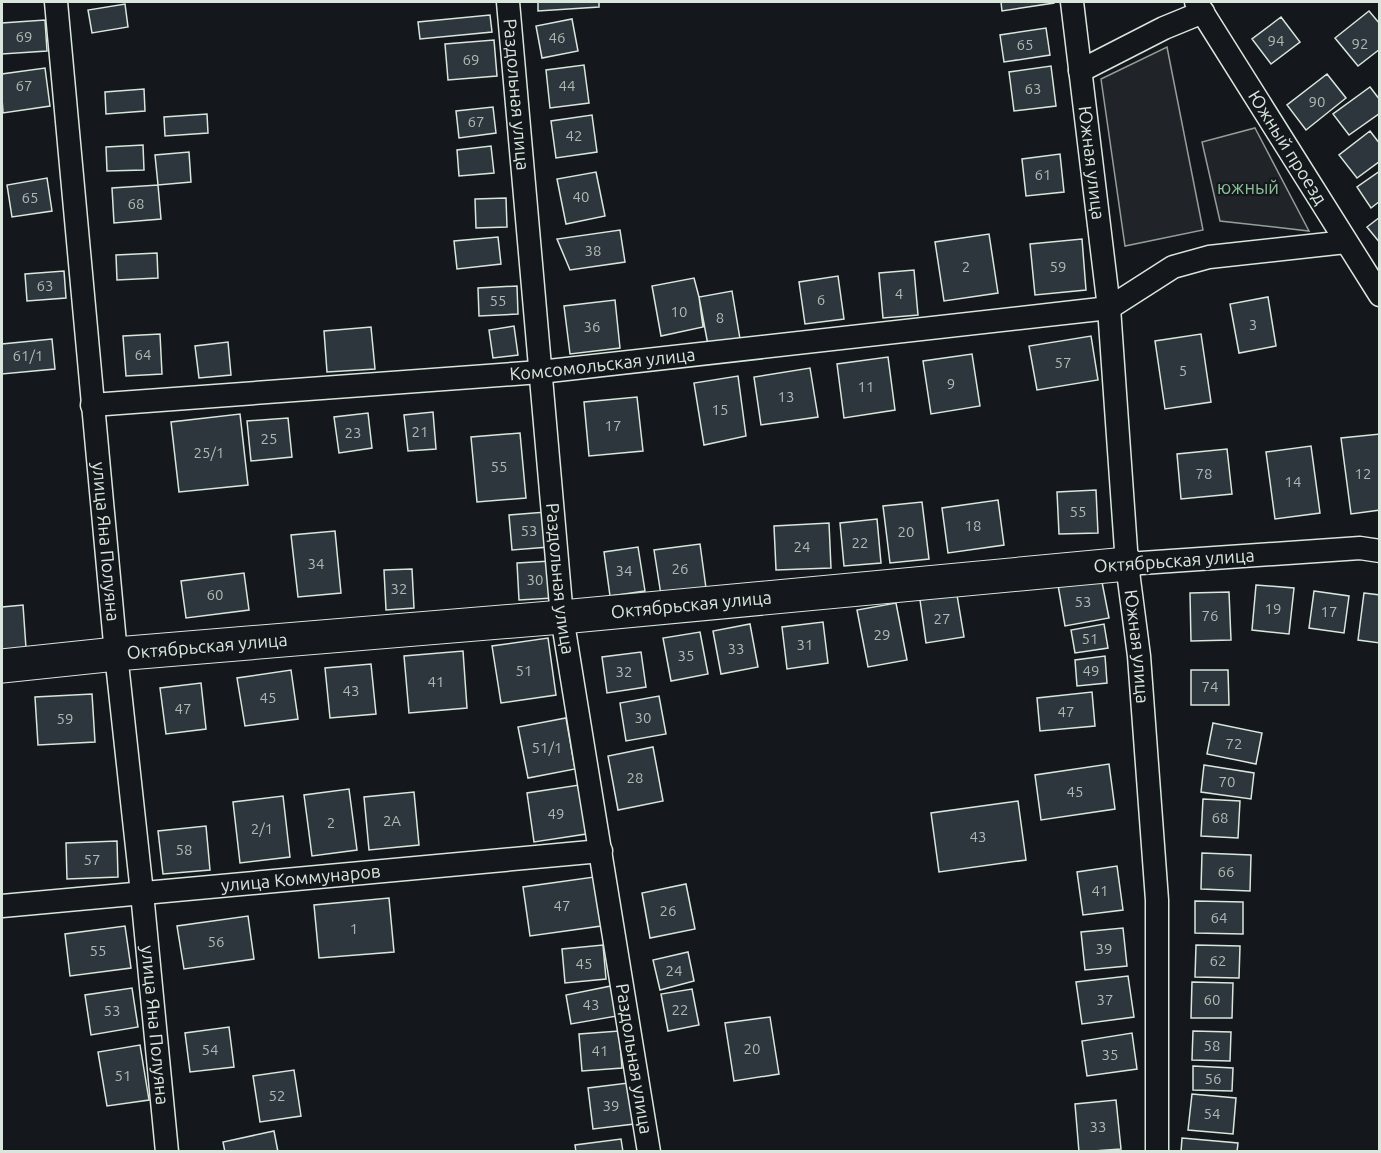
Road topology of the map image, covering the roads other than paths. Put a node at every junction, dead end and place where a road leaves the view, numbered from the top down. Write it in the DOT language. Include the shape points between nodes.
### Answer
graph roads {
  1 [pos="56,2"];
  2 [pos="508,2"];
  3 [pos="1072,2"];
  4 [pos="1199,7"];
  5 [pos="1080,71"];
  6 [pos="1346,242"];
  7 [pos="1380,295"];
  8 [pos="1109,308"];
  9 [pos="540,372"];
  10 [pos="92,405"];
  11 [pos="1380,551"];
  12 [pos="1127,564"];
  13 [pos="562,617"];
  14 [pos="116,654"];
  15 [pos="2,666"];
  16 [pos="601,851"];
  17 [pos="142,892"];
  18 [pos="2,906"];
  19 [pos="167,1152"];
  20 [pos="649,1152"];
  21 [pos="1157,1152"];
  1 -- 10 [label="street, улица Яна Полуяна"];
  2 -- 9 [label="street, Раздольная улица"];
  3 -- 5 [label="street, Южная улица"];
  4 -- 5 [label="street"];
  4 -- 6 [label="street, Южный проезд"];
  5 -- 8 [label="street, Южная улица"];
  6 -- 7 [label="street, Южный проезд"];
  6 -- 8 [label="street" via="1209,257 1173,267"];
  8 -- 9 [label="street, Комсомольская улица"];
  8 -- 12 [label="street, Южная улица"];
  9 -- 10 [label="street, Комсомольская улица"];
  9 -- 13 [label="street, Раздольная улица"];
  10 -- 14 [label="street, улица Яна Полуяна"];
  11 -- 12 [label="street, Октябрьская улица" via="1360,548"];
  12 -- 13 [label="street, Октябрьская улица"];
  12 -- 21 [label="street, Южная улица" via="1139,656 1157,900"];
  13 -- 14 [label="street, Октябрьская улица"];
  13 -- 16 [label="street, Раздольная улица"];
  14 -- 15 [label="street, Октябрьская улица"];
  14 -- 17 [label="street, улица Яна Полуяна"];
  16 -- 17 [label="street, улица Коммунаров"];
  16 -- 20 [label="street, Раздольная улица"];
  17 -- 18 [label="street, улица Коммунаров"];
  17 -- 19 [label="street, улица Яна Полуяна"];
}
